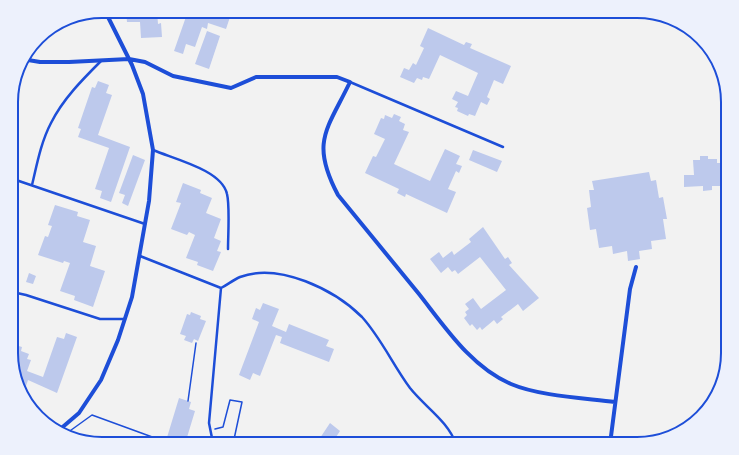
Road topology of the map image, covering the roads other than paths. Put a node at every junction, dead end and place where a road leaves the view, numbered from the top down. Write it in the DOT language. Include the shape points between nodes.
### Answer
graph roads {
  1 [pos="108,18"];
  2 [pos="129,59"];
  3 [pos="29,60"];
  4 [pos="101,61"];
  5 [pos="350,82"];
  6 [pos="503,147"];
  7 [pos="154,150"];
  8 [pos="18,181"];
  9 [pos="32,185"];
  10 [pos="146,224"];
  11 [pos="228,250"];
  12 [pos="140,256"];
  13 [pos="636,267"];
  14 [pos="221,288"];
  15 [pos="18,293"];
  16 [pos="125,319"];
  17 [pos="615,402"];
  18 [pos="63,427"];
  19 [pos="212,437"];
  20 [pos="454,437"];
  21 [pos="611,437"];
  1 -- 2 [label="street"];
  2 -- 4 [label="street"];
  2 -- 5 [label="street" via="145,62 173,76 231,88 256,77 337,77"];
  2 -- 7 [label="street" via="143,94"];
  3 -- 4 [label="street"];
  4 -- 9 [label="lane" via="74,88 51,123 42,145"];
  5 -- 6 [label="lane"];
  5 -- 17 [label="street" via="323,138 325,164 331,182 338,195 433,312 478,364 512,384 537,391"];
  7 -- 10 [label="street"];
  7 -- 11 [label="lane" via="212,174 222,183 228,194"];
  8 -- 9 [label="lane"];
  9 -- 10 [label="lane"];
  10 -- 12 [label="street"];
  12 -- 14 [label="lane"];
  12 -- 16 [label="street"];
  13 -- 17 [label="street" via="630,289"];
  14 -- 19 [label="lane" via="210,430"];
  14 -- 20 [label="lane" via="240,277 261,273 288,276 338,296 362,318 411,390"];
  15 -- 16 [label="lane" via="100,319"];
  16 -- 18 [label="street" via="101,380 79,413"];
  17 -- 21 [label="street"];
}
